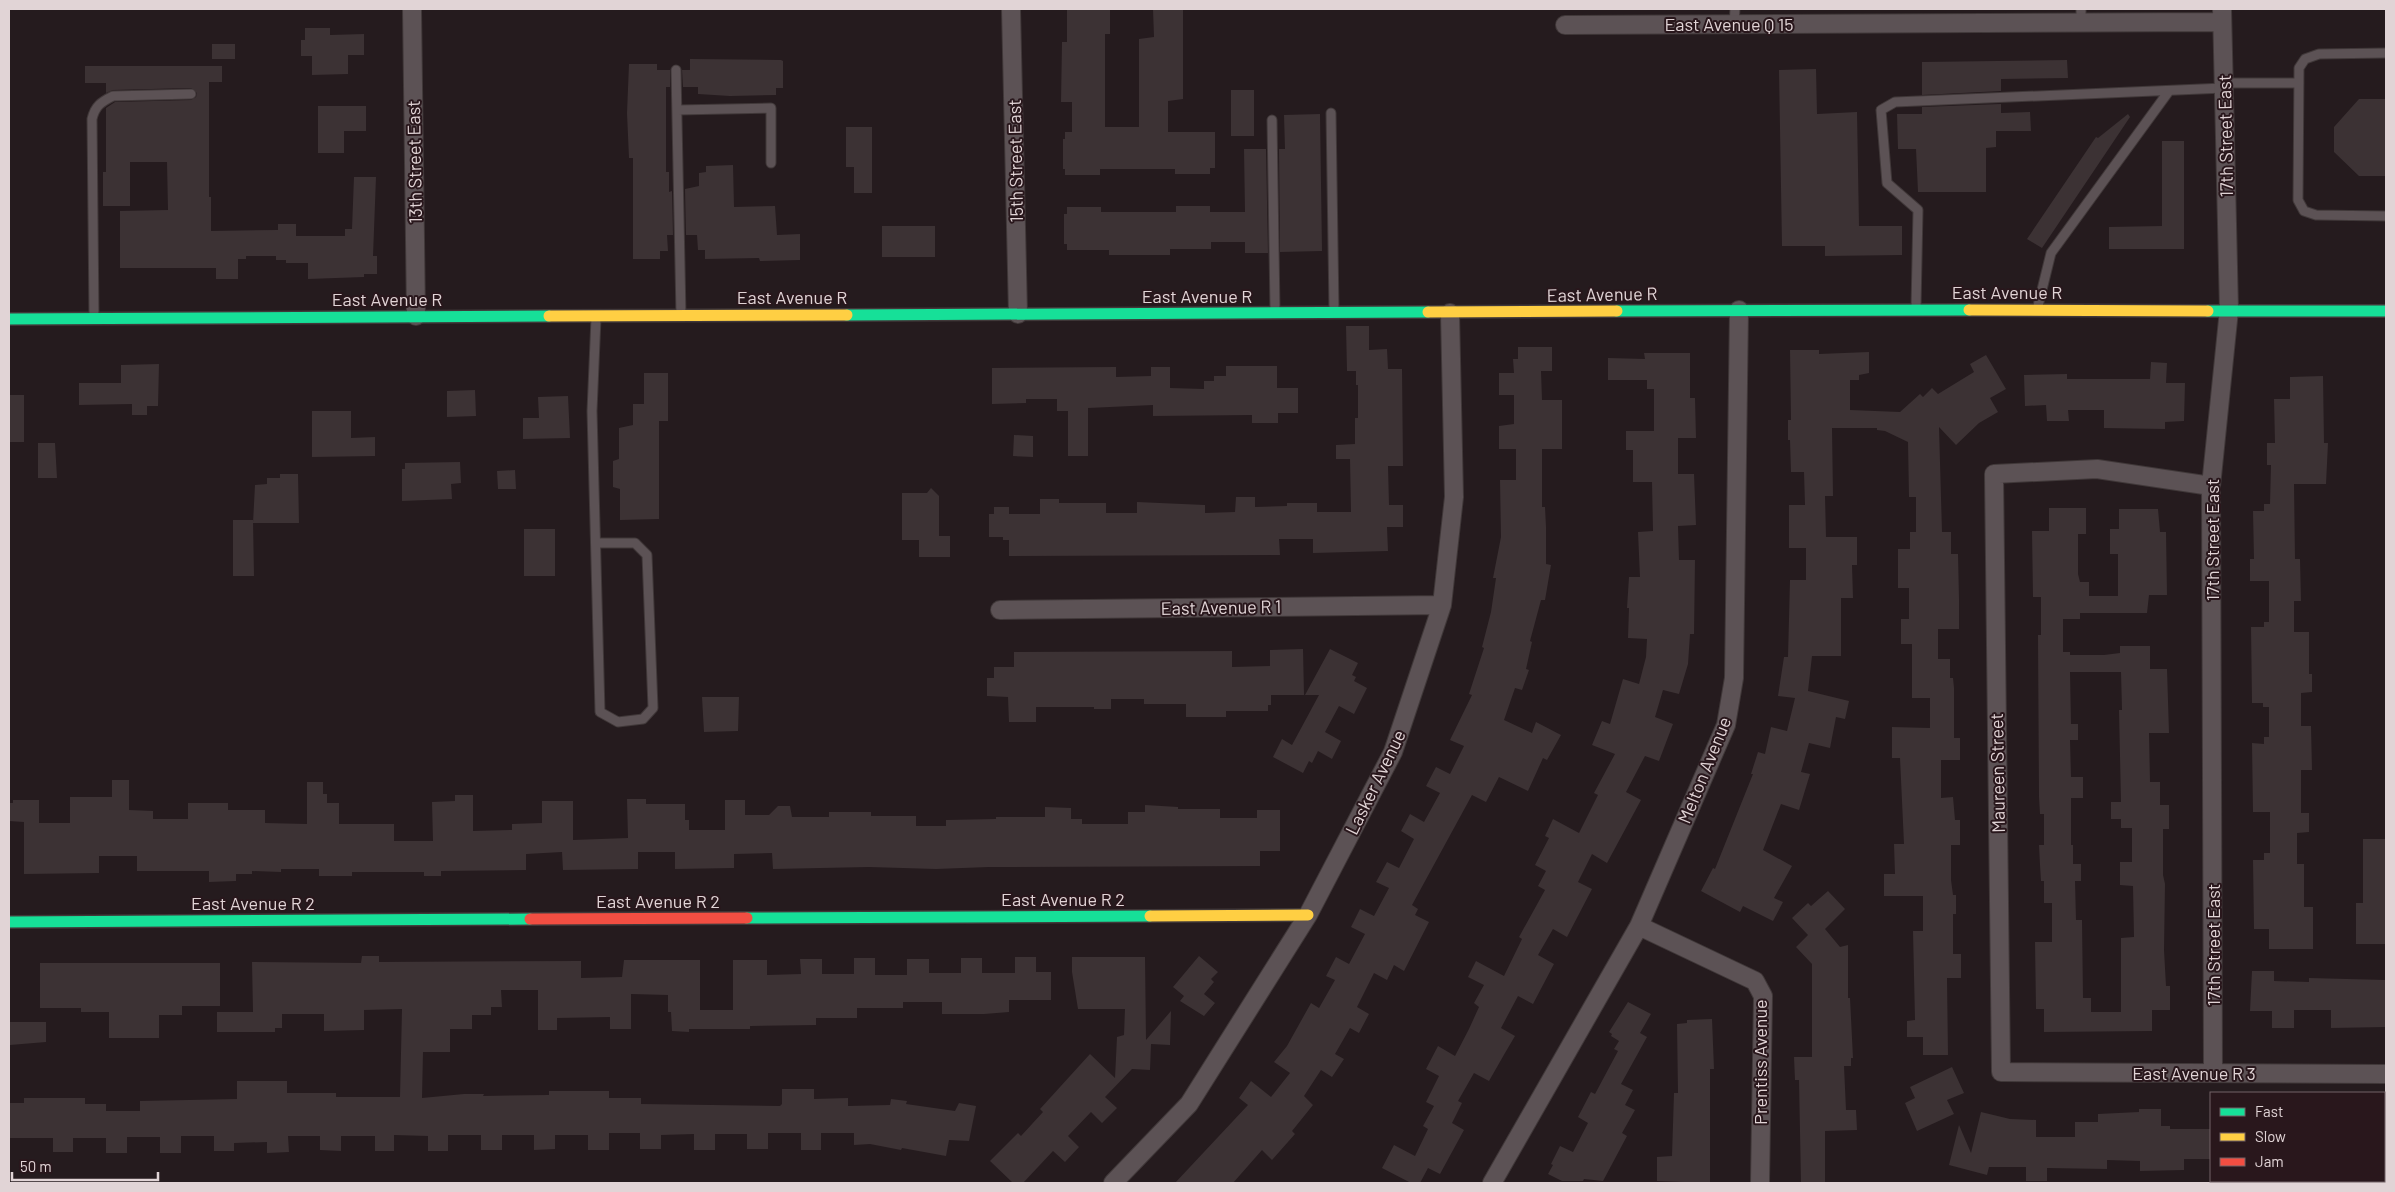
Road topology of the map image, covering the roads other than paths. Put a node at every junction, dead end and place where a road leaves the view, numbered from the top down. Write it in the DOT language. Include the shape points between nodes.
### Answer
graph roads {
  1 [pos="412,9"];
  2 [pos="1011,9"];
  3 [pos="1735,16"];
  4 [pos="2081,16"];
  5 [pos="2222,16"];
  6 [pos="1565,25"];
  7 [pos="2386,53"];
  8 [pos="676,70"];
  9 [pos="2299,83"];
  10 [pos="2224,85"];
  11 [pos="2169,91"];
  12 [pos="191,94"];
  13 [pos="677,110"];
  14 [pos="1331,113"];
  15 [pos="1272,120"];
  16 [pos="771,163"];
  17 [pos="2386,216"];
  18 [pos="1739,310"];
  19 [pos="1916,310"];
  20 [pos="2037,310"];
  21 [pos="2229,310"];
  22 [pos="2386,310"];
  23 [pos="1275,313"];
  24 [pos="1334,313"];
  25 [pos="1450,313"];
  26 [pos="1018,314"];
  27 [pos="681,315"];
  28 [pos="416,316"];
  29 [pos="596,316"];
  30 [pos="94,318"];
  31 [pos="9,319"];
  32 [pos="2211,486"];
  33 [pos="596,544"];
  34 [pos="1442,605"];
  35 [pos="1000,610"];
  36 [pos="1308,915"];
  37 [pos="9,922"];
  38 [pos="1639,926"];
  39 [pos="2001,1072"];
  40 [pos="2213,1073"];
  41 [pos="2386,1074"];
  42 [pos="1113,1183"];
  43 [pos="1492,1183"];
  44 [pos="1760,1183"];
  1 -- 28 [label="street, 13th Street East"];
  2 -- 26 [label="street, 15th Street East"];
  3 -- 4 [label="street, East Avenue Q 15"];
  3 -- 6 [label="street, East Avenue Q 15"];
  4 -- 5 [label="street, East Avenue Q 15"];
  5 -- 10 [label="street, 17th Street East"];
  7 -- 9 [label="lane" via="2319,54 2305,59 2299,68"];
  8 -- 13 [label="lane"];
  9 -- 10 [label="lane"];
  9 -- 17 [label="lane" via="2298,200 2304,212"];
  10 -- 11 [label="lane"];
  10 -- 21 [label="street, 17th Street East"];
  11 -- 19 [label="lane" via="1895,102 1881,110 1887,183 1918,210"];
  11 -- 20 [label="lane" via="2051,253"];
  12 -- 30 [label="lane" via="113,96 95,108 92,119"];
  13 -- 16 [label="lane" via="771,108"];
  13 -- 27 [label="lane"];
  14 -- 24 [label="lane"];
  15 -- 23 [label="lane"];
  18 -- 19 [label="main road, East Avenue R"];
  18 -- 25 [label="main road, East Avenue R"];
  18 -- 38 [label="street, Melton Avenue" via="1734,678 1726,724"];
  19 -- 20 [label="main road, East Avenue R"];
  20 -- 21 [label="main road, East Avenue R"];
  21 -- 22 [label="main road, East Avenue R"];
  21 -- 32 [label="street, 17th Street East"];
  23 -- 24 [label="main road, East Avenue R"];
  23 -- 26 [label="main road, East Avenue R"];
  24 -- 25 [label="main road, East Avenue R"];
  25 -- 34 [label="street, Lasker Avenue" via="1454,498"];
  26 -- 27 [label="main road, East Avenue R"];
  27 -- 29 [label="main road, East Avenue R"];
  28 -- 29 [label="main road, East Avenue R"];
  28 -- 30 [label="main road, East Avenue R"];
  29 -- 33 [label="lane" via="592,411"];
  30 -- 31 [label="main road, East Avenue R"];
  32 -- 39 [label="street, Maureen Street" via="2097,469 1994,474"];
  32 -- 40 [label="street, 17th Street East"];
  33 -- 33 [label="lane" via="600,712 618,722 643,719 653,708 647,554 636,544"];
  34 -- 35 [label="street, East Avenue R 1"];
  34 -- 36 [label="street, Lasker Avenue" via="1393,752"];
  36 -- 37 [label="main road, East Avenue R 2"];
  36 -- 42 [label="street, Lasker Avenue" via="1189,1104"];
  38 -- 43 [label="street, Melton Avenue"];
  38 -- 44 [label="street, Prentiss Avenue" via="1755,981 1763,996"];
  39 -- 40 [label="street, East Avenue R 3"];
  40 -- 41 [label="street, East Avenue R 3"];
}
